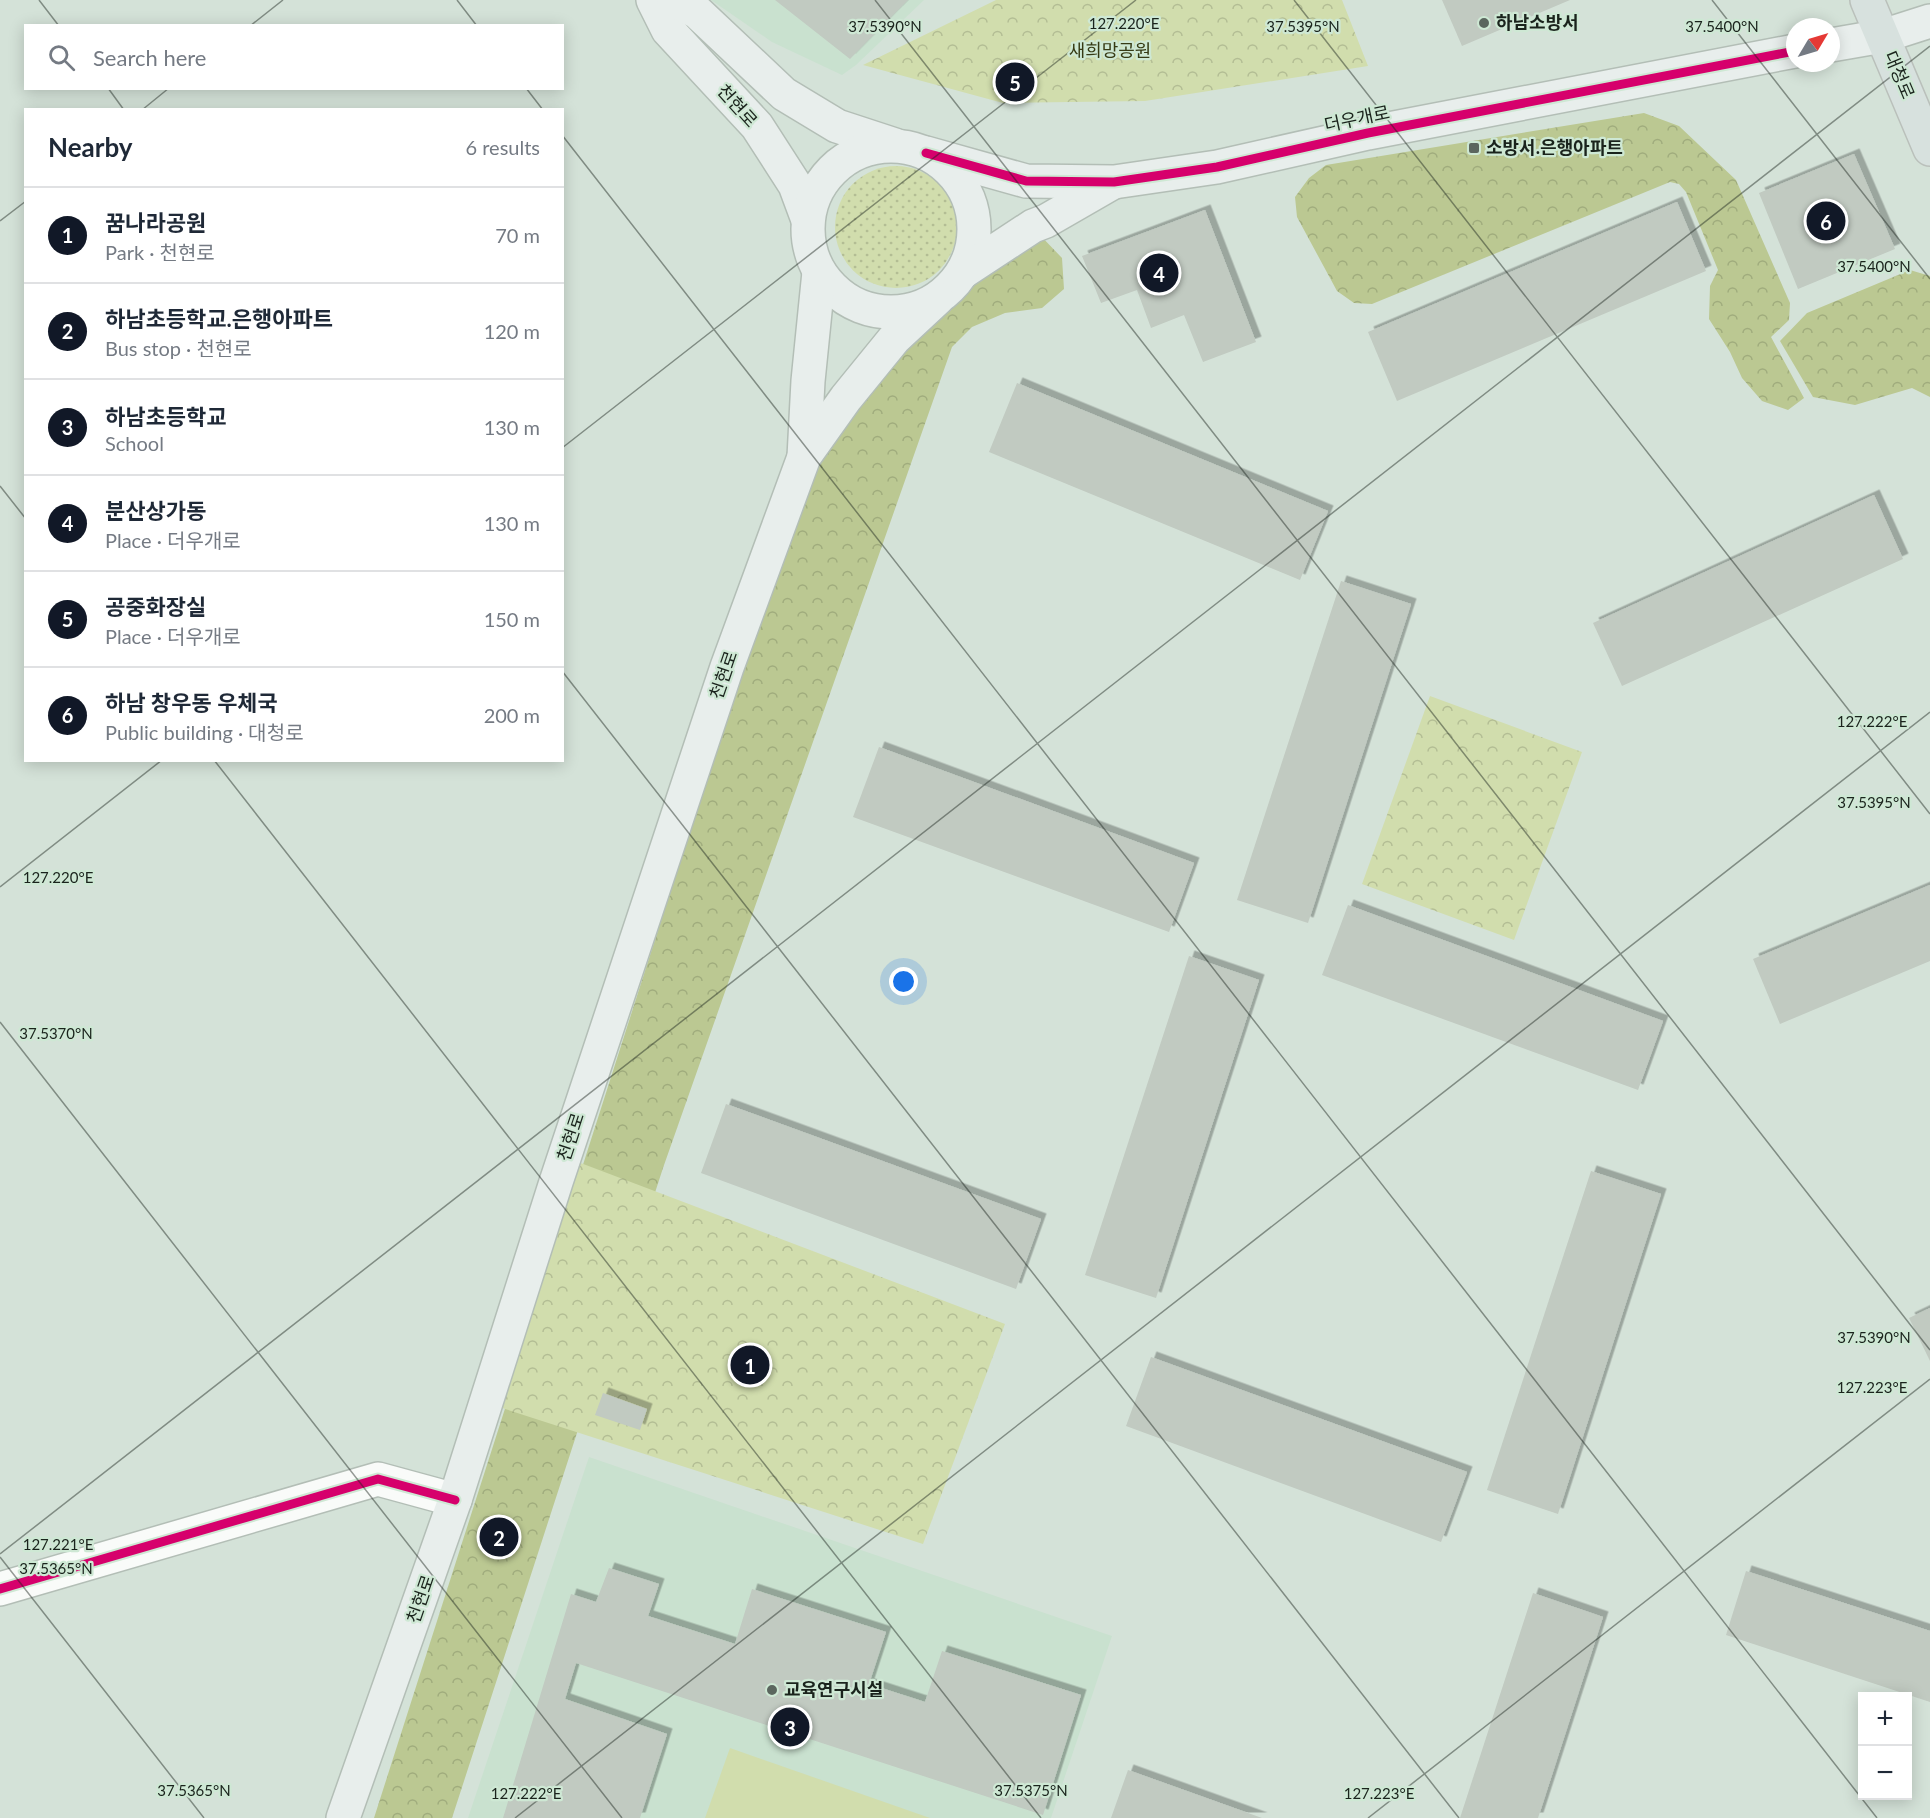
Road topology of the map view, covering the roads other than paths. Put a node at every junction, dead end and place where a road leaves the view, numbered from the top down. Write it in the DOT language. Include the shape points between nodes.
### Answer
graph roads {
  1 [pos="653,0"];
  2 [pos="674,0"];
  3 [pos="1867,0"];
  4 [pos="1930,21"];
  5 [pos="1883,36"];
  6 [pos="1840,43"];
  7 [pos="1786,53"];
  8 [pos="911,150"];
  9 [pos="1930,150"];
  10 [pos="1114,182"];
  11 [pos="808,220"];
  12 [pos="819,272"];
  13 [pos="963,272"];
  14 [pos="937,299"];
  15 [pos="804,457"];
  16 [pos="455,1500"];
  17 [pos="0,1589"];
  18 [pos="343,1818"];
  1 -- 11 [label="main road, 천현로" via="668,30 756,126 795,185"];
  2 -- 8 [label="main road" via="697,12 784,94 837,126"];
  3 -- 5 [label="main road, 대청로"];
  4 -- 5 [label="main road"];
  5 -- 6 [label="main road"];
  5 -- 9 [label="main road, 대청로"];
  7 -- 10 [label="main road, 더우개로" via="1368,133 1216,167"];
  8 -- 10 [label="main road, 더우개로" via="1026,181"];
  8 -- 11 [label="main road" via="871,148 848,158 828,174 814,196"];
  8 -- 13 [label="main road" via="949,169 965,192 974,218 972,246"];
  10 -- 13 [label="main road, 더우개로" via="1033,226"];
  11 -- 12 [label="main road" via="809,246"];
  12 -- 14 [label="main road" via="837,292 860,306 885,313 912,310"];
  12 -- 15 [label="main road, 천현로"];
  13 -- 14 [label="main road"];
  14 -- 15 [label="main road, 천현로" via="894,339"];
  15 -- 16 [label="main road, 천현로" via="727,667"];
  16 -- 17 [label="street" via="378,1479"];
  16 -- 18 [label="main road, 천현로"];
}
